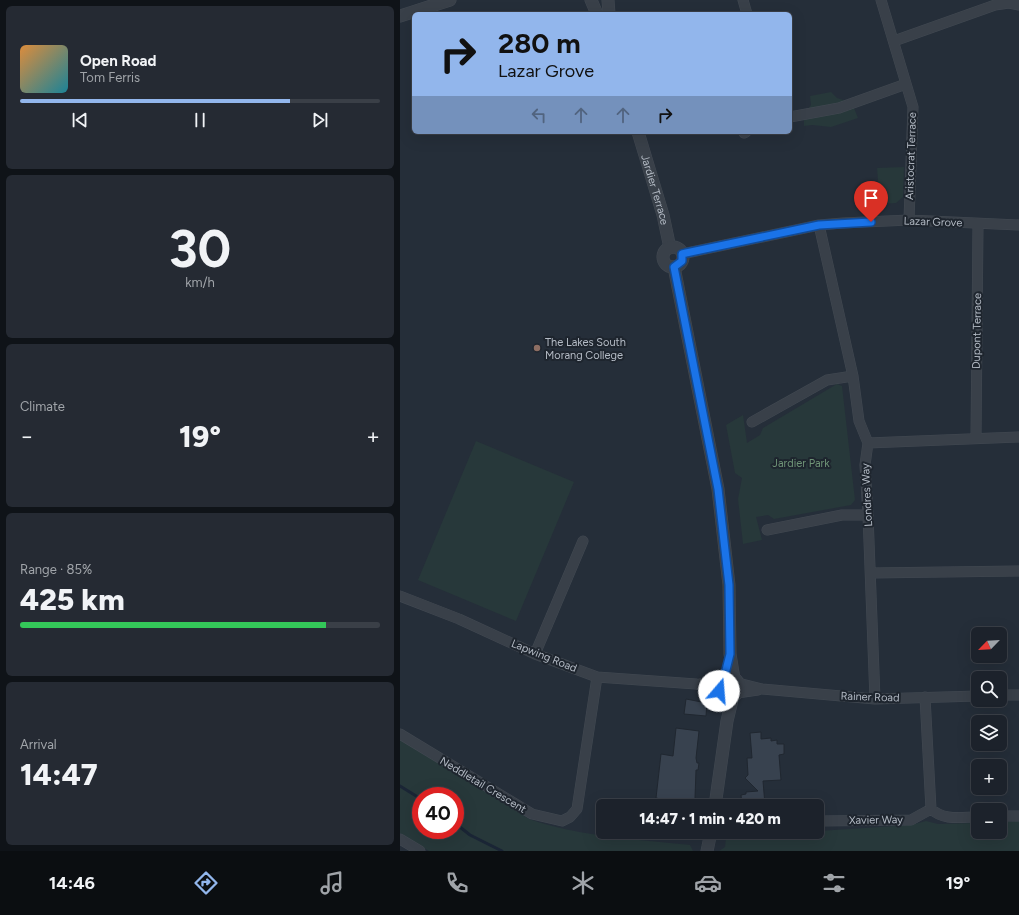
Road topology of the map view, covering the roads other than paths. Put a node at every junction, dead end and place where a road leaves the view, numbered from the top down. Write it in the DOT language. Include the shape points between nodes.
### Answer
graph roads {
  1 [pos="450,0"];
  2 [pos="591,0"];
  3 [pos="608,0"];
  4 [pos="743,0"];
  5 [pos="881,0"];
  6 [pos="1019,5"];
  7 [pos="412,12"];
  8 [pos="412,12"];
  9 [pos="595,12"];
  10 [pos="609,12"];
  11 [pos="746,12"];
  12 [pos="400,16"];
  13 [pos="894,41"];
  14 [pos="906,84"];
  15 [pos="792,117"];
  16 [pos="639,134"];
  17 [pos="908,220"];
  18 [pos="978,224"];
  19 [pos="819,225"];
  20 [pos="1019,225"];
  21 [pos="670,248"];
  22 [pos="682,254"];
  23 [pos="674,267"];
  24 [pos="853,376"];
  25 [pos="752,422"];
  26 [pos="1019,437"];
  27 [pos="976,438"];
  28 [pos="868,443"];
  29 [pos="868,515"];
  30 [pos="767,530"];
  31 [pos="583,541"];
  32 [pos="1019,571"];
  33 [pos="871,573"];
  34 [pos="400,596"];
  35 [pos="535,654"];
  36 [pos="597,677"];
  37 [pos="729,687"];
  38 [pos="1007,695"];
  39 [pos="1019,695"];
  40 [pos="971,696"];
  41 [pos="925,697"];
  42 [pos="874,699"];
  43 [pos="400,734"];
  44 [pos="716,799"];
  45 [pos="931,809"];
  46 [pos="1007,816"];
  47 [pos="1019,816"];
  48 [pos="971,817"];
  49 [pos="824,821"];
  50 [pos="400,839"];
  51 [pos="710,839"];
  52 [pos="420,851"];
  53 [pos="707,851"];
  1 -- 7 [label="street"];
  2 -- 9 [label="street"];
  3 -- 10 [label="street"];
  4 -- 11 [label="street"];
  5 -- 13 [label="street, Aristocrat Terrace"];
  6 -- 13 [label="street" via="995,5"];
  8 -- 12 [label="street"];
  13 -- 14 [label="street, Aristocrat Terrace"];
  14 -- 15 [label="street" via="839,108"];
  14 -- 17 [label="street, Aristocrat Terrace" via="913,107"];
  16 -- 21 [label="street, Jardier Terrace" via="663,215"];
  17 -- 18 [label="street, Lazar Grove"];
  17 -- 19 [label="street, Lazar Grove"];
  18 -- 20 [label="street, Lazar Grove"];
  18 -- 27 [label="street, Dupont Terrace"];
  19 -- 22 [label="street, Lazar Grove"];
  19 -- 24 [label="street"];
  21 -- 22 [label="street" via="677,249"];
  21 -- 23 [label="street" via="664,253 663,259 667,265"];
  22 -- 23 [label="street" via="682,261"];
  23 -- 37 [label="street" via="718,489 729,585"];
  24 -- 25 [label="street" via="827,380"];
  24 -- 28 [label="street" via="859,421"];
  26 -- 27 [label="street"];
  27 -- 28 [label="street"];
  28 -- 29 [label="street, Londres Way" via="864,465"];
  29 -- 30 [label="street" via="842,515"];
  29 -- 33 [label="street, Londres Way"];
  31 -- 35 [label="street"];
  32 -- 33 [label="street"];
  33 -- 42 [label="street, Londres Way"];
  34 -- 35 [label="street, Lapwing Road" via="459,619"];
  35 -- 36 [label="street, Lapwing Road"];
  36 -- 37 [label="street, Lapwing Road"];
  36 -- 43 [label="street, Neddletail Crescent" via="577,809 562,821 532,814"];
  37 -- 42 [label="street, Rainer Road"];
  37 -- 44 [label="street"];
  38 -- 39 [label="street"];
  40 -- 41 [label="street, Rainer Road"];
  41 -- 42 [label="street, Rainer Road"];
  41 -- 45 [label="street"];
  45 -- 48 [label="street" via="938,816"];
  45 -- 49 [label="street, Xavier Way" via="911,820"];
  46 -- 47 [label="street"];
  50 -- 52 [label="street"];
  51 -- 53 [label="street"];
}
